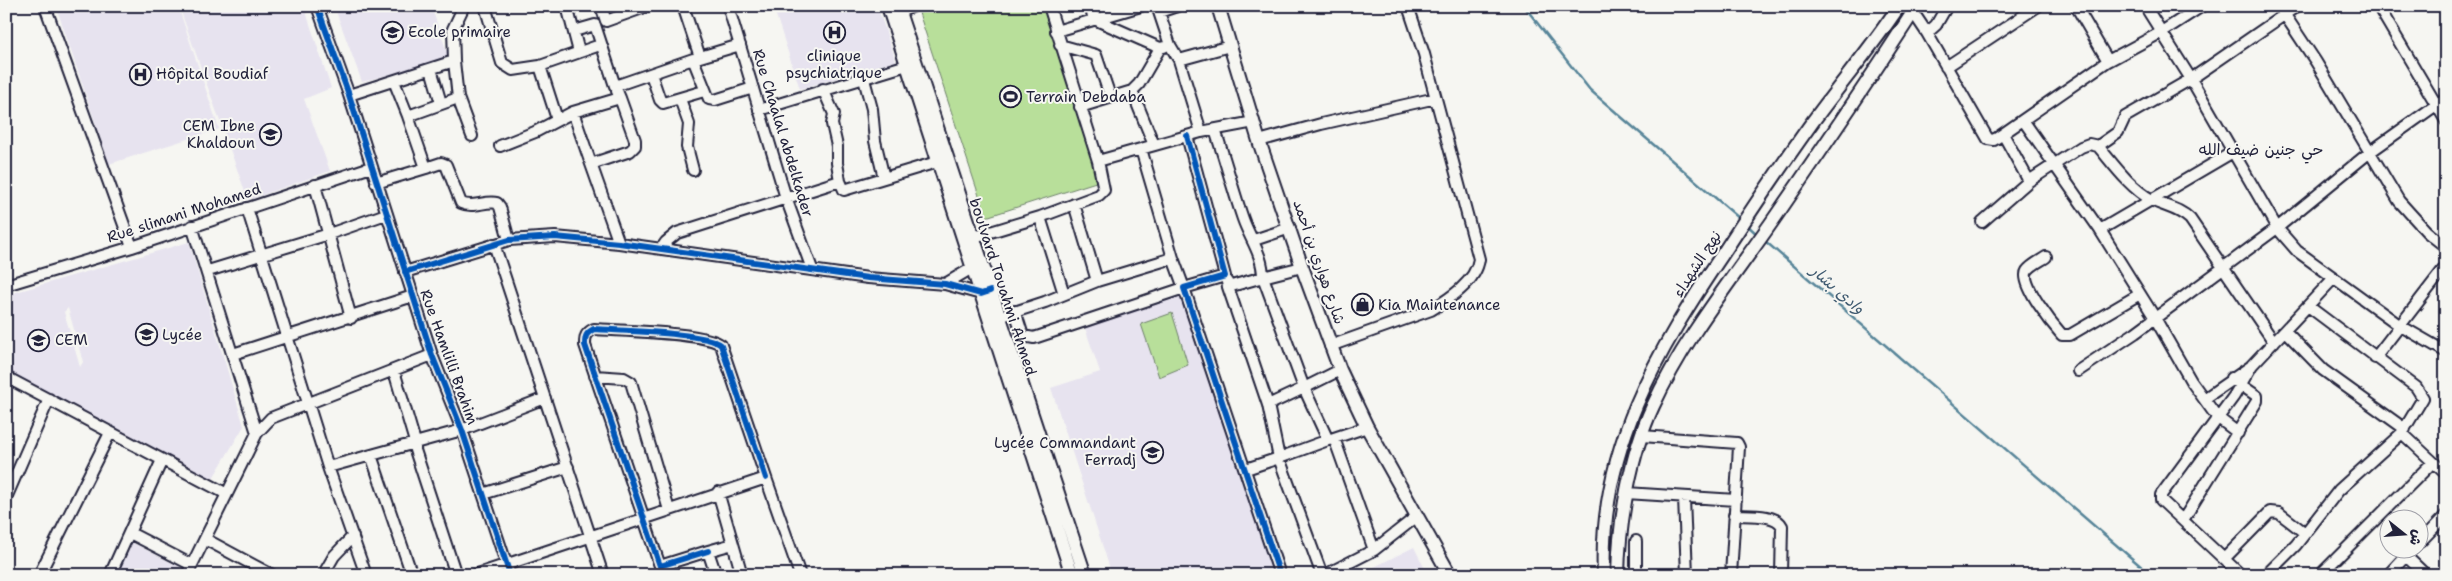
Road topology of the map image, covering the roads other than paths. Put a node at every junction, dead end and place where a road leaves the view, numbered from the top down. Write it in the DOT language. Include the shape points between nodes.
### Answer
graph roads {
  1 [pos="45,6"];
  2 [pos="317,6"];
  3 [pos="464,6"];
  4 [pos="485,6"];
  5 [pos="567,6"];
  6 [pos="601,6"];
  7 [pos="648,6"];
  8 [pos="683,6"];
  9 [pos="728,6"];
  10 [pos="914,6"];
  11 [pos="1049,6"];
  12 [pos="1090,6"];
  13 [pos="1141,6"];
  14 [pos="1177,6"];
  15 [pos="1218,6"];
  16 [pos="1408,6"];
  17 [pos="1899,6"];
  18 [pos="1947,6"];
  19 [pos="2038,6"];
  20 [pos="2076,6"];
  21 [pos="2146,6"];
  22 [pos="2202,6"];
  23 [pos="2297,6"];
  24 [pos="2378,6"];
  25 [pos="1158,9"];
  26 [pos="1915,9"];
  27 [pos="894,10"];
  28 [pos="2282,10"];
  29 [pos="1094,19"];
  30 [pos="606,21"];
  31 [pos="594,25"];
  32 [pos="574,31"];
  33 [pos="1056,31"];
  34 [pos="1927,33"];
  35 [pos="2160,33"];
  36 [pos="1060,44"];
  37 [pos="600,45"];
  38 [pos="740,45"];
  39 [pos="1230,46"];
  40 [pos="1165,47"];
  41 [pos="579,52"];
  42 [pos="696,58"];
  43 [pos="1179,60"];
  44 [pos="454,61"];
  45 [pos="2108,61"];
  46 [pos="907,65"];
  47 [pos="540,66"];
  48 [pos="1946,67"];
  49 [pos="430,68"];
  50 [pos="651,74"];
  51 [pos="864,79"];
  52 [pos="2191,79"];
  53 [pos="394,81"];
  54 [pos="615,86"];
  55 [pos="753,88"];
  56 [pos="823,89"];
  57 [pos="704,91"];
  58 [pos="1132,91"];
  59 [pos="349,95"];
  60 [pos="1110,96"];
  61 [pos="458,98"];
  62 [pos="620,98"];
  63 [pos="1436,98"];
  64 [pos="2446,98"];
  65 [pos="680,99"];
  66 [pos="441,103"];
  67 [pos="2436,106"];
  68 [pos="1080,107"];
  69 [pos="759,110"];
  70 [pos="573,112"];
  71 [pos="408,116"];
  72 [pos="557,120"];
  73 [pos="2023,120"];
  74 [pos="2446,121"];
  75 [pos="1254,122"];
  76 [pos="1216,130"];
  77 [pos="1201,132"];
  78 [pos="2003,134"];
  79 [pos="472,136"];
  80 [pos="1187,136"];
  81 [pos="1260,141"];
  82 [pos="1154,145"];
  83 [pos="500,146"];
  84 [pos="2098,146"];
  85 [pos="1141,149"];
  86 [pos="2233,152"];
  87 [pos="2370,152"];
  88 [pos="1098,161"];
  89 [pos="936,162"];
  90 [pos="591,164"];
  91 [pos="2055,164"];
  92 [pos="371,167"];
  93 [pos="426,168"];
  94 [pos="693,170"];
  95 [pos="884,178"];
  96 [pos="2029,180"];
  97 [pos="840,181"];
  98 [pos="376,183"];
  99 [pos="315,185"];
  100 [pos="786,198"];
  101 [pos="2152,200"];
  102 [pos="1074,204"];
  103 [pos="247,208"];
  104 [pos="386,214"];
  105 [pos="1040,217"];
  106 [pos="1982,222"];
  107 [pos="192,226"];
  108 [pos="1290,228"];
  109 [pos="2277,228"];
  110 [pos="2100,230"];
  111 [pos="329,234"];
  112 [pos="974,237"];
  113 [pos="509,240"];
  114 [pos="1254,240"];
  115 [pos="619,243"];
  116 [pos="494,244"];
  117 [pos="132,247"];
  118 [pos="2446,247"];
  119 [pos="661,249"];
  120 [pos="262,255"];
  121 [pos="2046,257"];
  122 [pos="1174,258"];
  123 [pos="978,265"];
  124 [pos="2446,266"];
  125 [pos="1302,268"];
  126 [pos="2223,268"];
  127 [pos="812,269"];
  128 [pos="208,271"];
  129 [pos="405,272"];
  130 [pos="1225,276"];
  131 [pos="1263,277"];
  132 [pos="2333,279"];
  133 [pos="1097,281"];
  134 [pos="945,284"];
  135 [pos="6,285"];
  136 [pos="1228,287"];
  137 [pos="1184,288"];
  138 [pos="986,292"];
  139 [pos="1064,294"];
  140 [pos="2140,294"];
  141 [pos="413,296"];
  142 [pos="2308,306"];
  143 [pos="1015,311"];
  144 [pos="999,317"];
  145 [pos="351,318"];
  146 [pos="2155,318"];
  147 [pos="2398,325"];
  148 [pos="2285,331"];
  149 [pos="288,337"];
  150 [pos="2274,342"];
  151 [pos="1330,346"];
  152 [pos="2446,352"];
  153 [pos="233,354"];
  154 [pos="432,355"];
  155 [pos="2375,358"];
  156 [pos="2252,365"];
  157 [pos="1340,370"];
  158 [pos="394,371"];
  159 [pos="2078,371"];
  160 [pos="595,376"];
  161 [pos="6,377"];
  162 [pos="2231,378"];
  163 [pos="2241,384"];
  164 [pos="1304,388"];
  165 [pos="545,398"];
  166 [pos="49,399"];
  167 [pos="2204,399"];
  168 [pos="308,405"];
  169 [pos="1268,405"];
  170 [pos="2217,417"];
  171 [pos="1367,427"];
  172 [pos="462,430"];
  173 [pos="2403,431"];
  174 [pos="110,433"];
  175 [pos="257,433"];
  176 [pos="2238,433"];
  177 [pos="1642,436"];
  178 [pos="1331,439"];
  179 [pos="416,442"];
  180 [pos="371,454"];
  181 [pos="1279,458"];
  182 [pos="162,460"];
  183 [pos="2433,462"];
  184 [pos="328,467"];
  185 [pos="568,468"];
  186 [pos="1246,469"];
  187 [pos="2446,474"];
  188 [pos="766,478"];
  189 [pos="718,492"];
  190 [pos="1626,493"];
  191 [pos="227,494"];
  192 [pos="483,494"];
  193 [pos="6,498"];
  194 [pos="1684,498"];
  195 [pos="1736,500"];
  196 [pos="669,510"];
  197 [pos="1734,515"];
  198 [pos="2446,515"];
  199 [pos="1416,516"];
  200 [pos="644,519"];
  201 [pos="2183,520"];
  202 [pos="2430,532"];
  203 [pos="130,533"];
  204 [pos="2305,533"];
  205 [pos="1066,535"];
  206 [pos="353,536"];
  207 [pos="591,537"];
  208 [pos="205,538"];
  209 [pos="1636,541"];
  210 [pos="732,544"];
  211 [pos="1374,550"];
  212 [pos="708,551"];
  213 [pos="2404,558"];
  214 [pos="2414,558"];
  215 [pos="2224,560"];
  216 [pos="192,565"];
  217 [pos="508,570"];
  218 [pos="661,570"];
  219 [pos="39,575"];
  220 [pos="110,575"];
  221 [pos="187,575"];
  222 [pos="272,575"];
  223 [pos="322,575"];
  224 [pos="366,575"];
  225 [pos="412,575"];
  226 [pos="456,575"];
  227 [pos="476,575"];
  228 [pos="603,575"];
  229 [pos="716,575"];
  230 [pos="742,575"];
  231 [pos="800,575"];
  232 [pos="1072,575"];
  233 [pos="1085,575"];
  234 [pos="1280,575"];
  235 [pos="1323,575"];
  236 [pos="1450,575"];
  237 [pos="1604,575"];
  238 [pos="1618,575"];
  239 [pos="1636,575"];
  240 [pos="1687,575"];
  241 [pos="1731,575"];
  242 [pos="1782,575"];
  243 [pos="2241,575"];
  244 [pos="2266,575"];
  245 [pos="2320,575"];
  246 [pos="2388,575"];
  247 [pos="2426,575"];
  1 -- 117 [label="street"];
  2 -- 59 [label="street, Rue Hamlilli Brahim"];
  3 -- 44 [label="street" via="454,29"];
  4 -- 47 [label="street" via="502,63 513,70"];
  5 -- 32 [label="street"];
  6 -- 30 [label="street"];
  7 -- 30 [label="street"];
  8 -- 42 [label="street"];
  9 -- 38 [label="street, Rue Chaalal abdelkader"];
  10 -- 27 [label="street"];
  11 -- 33 [label="street"];
  12 -- 29 [label="street"];
  13 -- 29 [label="street"];
  14 -- 25 [label="street"];
  15 -- 39 [label="main road, شارع هواري بن أحمد"];
  16 -- 63 [label="street"];
  17 -- 237 [label="main road, نهج الشهداء" via="1759,199 1661,352 1636,402 1610,486"];
  18 -- 34 [label="street"];
  19 -- 48 [label="street"];
  20 -- 45 [label="street"];
  21 -- 35 [label="street"];
  22 -- 35 [label="street"];
  23 -- 28 [label="street"];
  24 -- 67 [label="street"];
  25 -- 40 [label="street"];
  26 -- 34 [label="street"];
  26 -- 177 [label="main road" via="1717,299 1673,368 1652,407"];
  27 -- 46 [label="main road, boulvard Touahmi Ahmed"];
  27 -- 112 [label="main road, boulvard Touahmi Ahmed"];
  28 -- 52 [label="street"];
  28 -- 87 [label="street"];
  29 -- 33 [label="street"];
  29 -- 40 [label="street"];
  30 -- 31 [label="street"];
  31 -- 32 [label="street"];
  31 -- 37 [label="street"];
  32 -- 41 [label="street"];
  33 -- 36 [label="street"];
  34 -- 48 [label="street"];
  35 -- 45 [label="street"];
  35 -- 52 [label="street"];
  36 -- 60 [label="street" via="1096,55"];
  36 -- 68 [label="street"];
  37 -- 41 [label="street"];
  37 -- 54 [label="street"];
  38 -- 42 [label="street"];
  38 -- 55 [label="street, Rue Chaalal abdelkader"];
  39 -- 43 [label="street"];
  39 -- 75 [label="main road, شارع هواري بن أحمد"];
  40 -- 43 [label="street"];
  40 -- 58 [label="street"];
  41 -- 47 [label="street"];
  42 -- 50 [label="street"];
  42 -- 57 [label="street"];
  43 -- 77 [label="street"];
  44 -- 49 [label="street"];
  44 -- 61 [label="street"];
  45 -- 73 [label="street"];
  46 -- 51 [label="street"];
  46 -- 89 [label="main road, boulvard Touahmi Ahmed"];
  47 -- 72 [label="street"];
  48 -- 78 [label="street" via="1988,139 1994,140"];
  49 -- 53 [label="street"];
  49 -- 66 [label="street"];
  50 -- 54 [label="street"];
  50 -- 65 [label="street" via="660,100 667,103"];
  51 -- 56 [label="street"];
  51 -- 95 [label="street"];
  52 -- 84 [label="street" via="2125,117 2118,132"];
  52 -- 86 [label="street"];
  53 -- 59 [label="street"];
  53 -- 71 [label="street"];
  54 -- 62 [label="street"];
  55 -- 57 [label="street" via="714,100 708,99"];
  55 -- 69 [label="street, Rue Chaalal abdelkader"];
  56 -- 69 [label="street"];
  56 -- 97 [label="street" via="834,114 832,124 837,140"];
  57 -- 65 [label="street"];
  58 -- 60 [label="street"];
  58 -- 82 [label="street"];
  59 -- 92 [label="street, Rue Hamlilli Brahim"];
  60 -- 68 [label="street"];
  61 -- 66 [label="street"];
  61 -- 79 [label="street"];
  62 -- 70 [label="street"];
  62 -- 90 [label="street" via="635,146 630,151"];
  63 -- 81 [label="street"];
  63 -- 151 [label="street" via="1479,259 1478,267 1470,279 1431,310"];
  64 -- 67 [label="street"];
  65 -- 94 [label="street" via="689,124 687,147"];
  66 -- 71 [label="street"];
  67 -- 74 [label="street"];
  67 -- 87 [label="street"];
  68 -- 88 [label="street"];
  69 -- 100 [label="street, Rue Chaalal abdelkader"];
  70 -- 72 [label="street"];
  70 -- 90 [label="street"];
  71 -- 93 [label="street"];
  72 -- 83 [label="street"];
  73 -- 78 [label="street"];
  73 -- 91 [label="street"];
  75 -- 76 [label="street"];
  75 -- 81 [label="main road, شارع هواري بن أحمد"];
  76 -- 77 [label="street"];
  76 -- 114 [label="street" via="1243,219"];
  77 -- 80 [label="street"];
  78 -- 96 [label="street"];
  80 -- 82 [label="street"];
  80 -- 130 [label="street"];
  81 -- 108 [label="main road, شارع هواري بن أحمد"];
  82 -- 85 [label="street"];
  84 -- 91 [label="street" via="2089,144 2081,147"];
  84 -- 101 [label="street" via="2129,182"];
  85 -- 88 [label="street"];
  85 -- 122 [label="street"];
  86 -- 101 [label="street"];
  86 -- 109 [label="street"];
  87 -- 109 [label="street"];
  87 -- 118 [label="street" via="2399,201 2427,232"];
  88 -- 102 [label="street" via="1104,190"];
  89 -- 95 [label="street"];
  89 -- 123 [label="main road, boulvard Touahmi Ahmed"];
  90 -- 115 [label="street"];
  91 -- 96 [label="street"];
  91 -- 110 [label="street"];
  92 -- 98 [label="street, Rue Hamlilli Brahim"];
  92 -- 99 [label="street, Rue slimani Mohamed"];
  93 -- 98 [label="street"];
  93 -- 113 [label="street" via="441,163 446,165 461,203 473,206 497,203"];
  95 -- 97 [label="street" via="847,191"];
  96 -- 106 [label="street"];
  97 -- 100 [label="street"];
  98 -- 104 [label="street, Rue Hamlilli Brahim"];
  99 -- 103 [label="street, Rue slimani Mohamed"];
  99 -- 111 [label="street"];
  100 -- 119 [label="street" via="677,233"];
  100 -- 127 [label="street, Rue Chaalal abdelkader"];
  101 -- 110 [label="street"];
  101 -- 126 [label="street" via="2183,212"];
  102 -- 105 [label="street"];
  102 -- 133 [label="street"];
  103 -- 107 [label="street, Rue slimani Mohamed"];
  103 -- 120 [label="street"];
  104 -- 111 [label="street"];
  104 -- 129 [label="street, Rue Hamlilli Brahim"];
  105 -- 112 [label="street"];
  105 -- 139 [label="street"];
  107 -- 117 [label="street, Rue slimani Mohamed"];
  107 -- 128 [label="street"];
  108 -- 114 [label="street"];
  108 -- 125 [label="main road, شارع هواري بن أحمد"];
  109 -- 126 [label="street"];
  109 -- 132 [label="street" via="2297,251"];
  110 -- 140 [label="street"];
  111 -- 120 [label="street"];
  111 -- 145 [label="street"];
  112 -- 123 [label="main road, boulvard Touahmi Ahmed"];
  113 -- 115 [label="street" via="555,237"];
  113 -- 116 [label="street"];
  114 -- 131 [label="street"];
  115 -- 119 [label="street"];
  116 -- 129 [label="street"];
  116 -- 165 [label="street"];
  117 -- 135 [label="street, Rue slimani Mohamed"];
  119 -- 127 [label="street"];
  120 -- 128 [label="street"];
  120 -- 149 [label="street"];
  121 -- 140 [label="street" via="2028,270 2025,277 2052,325 2062,335 2070,335"];
  122 -- 133 [label="street"];
  122 -- 137 [label="street"];
  123 -- 134 [label="street"];
  123 -- 138 [label="main road, boulvard Touahmi Ahmed"];
  124 -- 147 [label="street"];
  125 -- 131 [label="street"];
  125 -- 151 [label="main road, شارع هواري بن أحمد"];
  126 -- 146 [label="street"];
  126 -- 150 [label="street"];
  127 -- 134 [label="street" via="868,278"];
  128 -- 153 [label="street"];
  129 -- 141 [label="street, Rue Hamlilli Brahim"];
  130 -- 136 [label="street"];
  130 -- 137 [label="street"];
  131 -- 136 [label="street"];
  131 -- 164 [label="street"];
  132 -- 142 [label="street"];
  132 -- 147 [label="street"];
  133 -- 139 [label="street"];
  134 -- 138 [label="street"];
  136 -- 169 [label="street"];
  137 -- 143 [label="street" via="1034,338 1024,336"];
  137 -- 186 [label="street"];
  138 -- 144 [label="main road, boulvard Touahmi Ahmed"];
  138 -- 205 [label="main road, boulvard Touahmi Ahmed"];
  139 -- 143 [label="street"];
  140 -- 146 [label="street"];
  141 -- 145 [label="street"];
  141 -- 154 [label="street, Rue Hamlilli Brahim"];
  142 -- 148 [label="street"];
  142 -- 155 [label="street"];
  143 -- 144 [label="street"];
  144 -- 205 [label="main road, boulvard Touahmi Ahmed"];
  145 -- 149 [label="street"];
  146 -- 159 [label="street"];
  146 -- 167 [label="street"];
  147 -- 152 [label="street"];
  147 -- 155 [label="street"];
  148 -- 150 [label="street"];
  148 -- 173 [label="street" via="2323,370"];
  149 -- 153 [label="street"];
  149 -- 168 [label="street"];
  150 -- 156 [label="street"];
  151 -- 157 [label="main road, شارع هواري بن أحمد"];
  153 -- 175 [label="street"];
  154 -- 158 [label="street"];
  154 -- 172 [label="street, Rue Hamlilli Brahim"];
  155 -- 173 [label="street" via="2416,387 2423,396"];
  156 -- 162 [label="street"];
  156 -- 163 [label="street"];
  157 -- 164 [label="street"];
  157 -- 171 [label="main road, شارع هواري بن أحمد"];
  158 -- 168 [label="street"];
  158 -- 179 [label="street"];
  160 -- 188 [label="street" via="585,345 585,336 594,329 718,341"];
  160 -- 196 [label="street" via="624,378 631,382"];
  160 -- 200 [label="street"];
  161 -- 166 [label="street"];
  162 -- 163 [label="street"];
  162 -- 167 [label="street"];
  163 -- 170 [label="street"];
  163 -- 176 [label="street" via="2258,399"];
  164 -- 169 [label="street"];
  164 -- 178 [label="street"];
  165 -- 172 [label="street"];
  165 -- 185 [label="street"];
  166 -- 174 [label="street"];
  166 -- 193 [label="street"];
  167 -- 170 [label="street"];
  168 -- 175 [label="street" via="276,415"];
  168 -- 184 [label="street"];
  169 -- 181 [label="street"];
  170 -- 176 [label="street"];
  170 -- 201 [label="street" via="2161,497"];
  171 -- 178 [label="street"];
  171 -- 199 [label="main road, شارع هواري بن أحمد"];
  172 -- 179 [label="street"];
  172 -- 192 [label="street, Rue Hamlilli Brahim"];
  173 -- 183 [label="street"];
  173 -- 204 [label="street" via="2339,490"];
  174 -- 182 [label="street"];
  174 -- 219 [label="street"];
  175 -- 191 [label="street"];
  176 -- 201 [label="street"];
  177 -- 190 [label="main road"];
  177 -- 195 [label="street" via="1737,443"];
  178 -- 181 [label="street"];
  178 -- 211 [label="street"];
  179 -- 180 [label="street"];
  179 -- 226 [label="street" via="415,450"];
  180 -- 184 [label="street"];
  180 -- 225 [label="street"];
  181 -- 186 [label="street"];
  181 -- 235 [label="street"];
  182 -- 191 [label="street"];
  182 -- 203 [label="street"];
  183 -- 187 [label="street"];
  183 -- 245 [label="street"];
  184 -- 206 [label="street"];
  185 -- 192 [label="street"];
  185 -- 207 [label="street"];
  186 -- 234 [label="street"];
  188 -- 189 [label="street"];
  188 -- 231 [label="street"];
  189 -- 196 [label="street"];
  189 -- 210 [label="street"];
  190 -- 194 [label="street"];
  190 -- 238 [label="main road"];
  191 -- 208 [label="street"];
  192 -- 217 [label="street, Rue Hamlilli Brahim"];
  194 -- 195 [label="street"];
  194 -- 240 [label="street"];
  195 -- 197 [label="street"];
  196 -- 200 [label="street"];
  197 -- 241 [label="street"];
  197 -- 242 [label="street" via="1774,518 1780,522"];
  198 -- 202 [label="street"];
  199 -- 211 [label="street"];
  199 -- 236 [label="main road, شارع هواري بن أحمد"];
  200 -- 207 [label="street"];
  200 -- 218 [label="street"];
  201 -- 215 [label="street"];
  203 -- 216 [label="street"];
  203 -- 220 [label="street"];
  204 -- 215 [label="street" via="2279,512 2270,512"];
  204 -- 244 [label="street"];
  205 -- 232 [label="main road, boulvard Touahmi Ahmed"];
  205 -- 233 [label="main road, boulvard Touahmi Ahmed"];
  206 -- 223 [label="street"];
  206 -- 224 [label="street"];
  207 -- 217 [label="street"];
  207 -- 228 [label="street"];
  208 -- 216 [label="street"];
  208 -- 222 [label="street"];
  209 -- 239 [label="street"];
  210 -- 212 [label="street"];
  210 -- 230 [label="street"];
  211 -- 235 [label="street"];
  212 -- 218 [label="street"];
  212 -- 229 [label="street"];
  213 -- 246 [label="street"];
  214 -- 247 [label="street"];
  215 -- 243 [label="street"];
  216 -- 221 [label="street"];
  217 -- 227 [label="street"];
}
